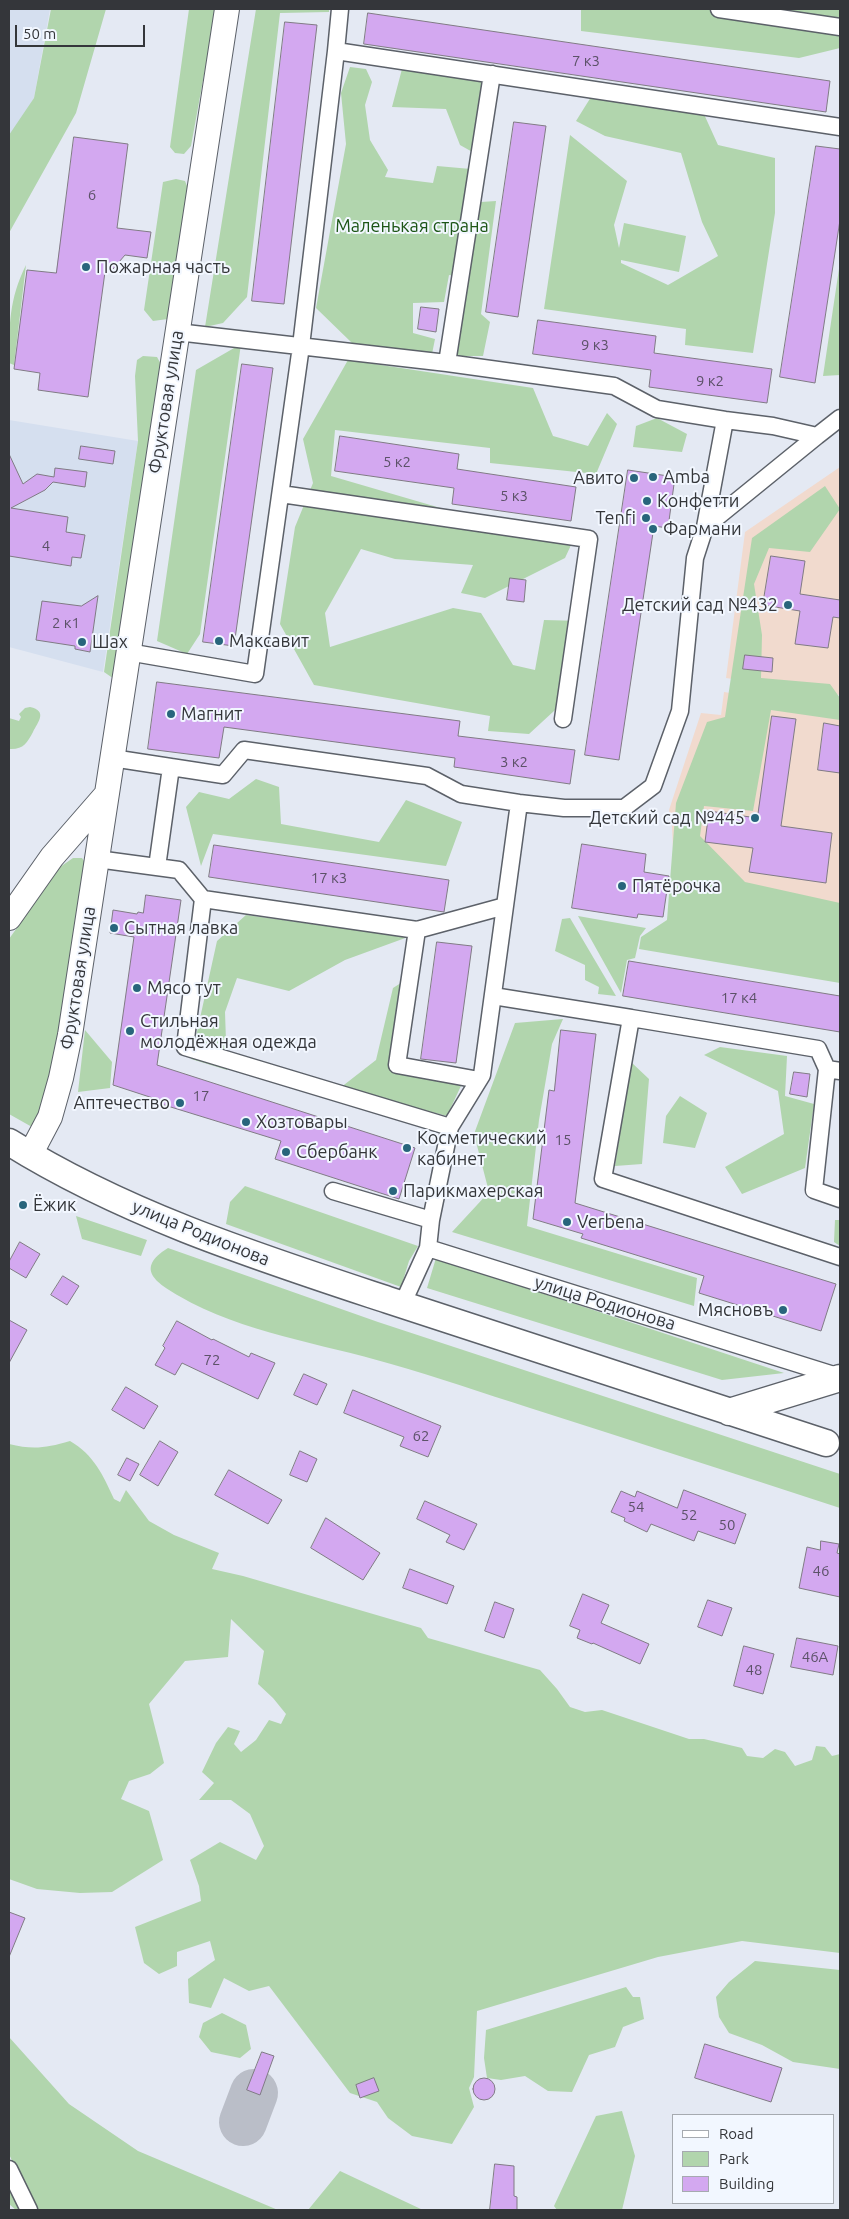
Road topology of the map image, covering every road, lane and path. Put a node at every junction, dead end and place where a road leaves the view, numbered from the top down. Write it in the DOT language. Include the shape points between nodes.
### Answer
graph roads {
  1 [pos="227,9"];
  2 [pos="340,9"];
  3 [pos="719,9"];
  4 [pos="840,27"];
  5 [pos="336,51"];
  6 [pos="492,74"];
  7 [pos="840,127"];
  8 [pos="177,332"];
  9 [pos="301,346"];
  10 [pos="447,363"];
  11 [pos="840,418"];
  12 [pos="725,420"];
  13 [pos="817,436"];
  14 [pos="282,494"];
  15 [pos="705,527"];
  16 [pos="128,652"];
  17 [pos="563,719"];
  18 [pos="112,758"];
  19 [pos="171,767"];
  20 [pos="106,795"];
  21 [pos="519,803"];
  22 [pos="62,846"];
  23 [pos="97,859"];
  24 [pos="156,867"];
  25 [pos="203,899"];
  26 [pos="505,906"];
  27 [pos="9,918"];
  28 [pos="417,930"];
  29 [pos="492,996"];
  30 [pos="631,1018"];
  31 [pos="834,1070"];
  32 [pos="479,1080"];
  33 [pos="450,1127"];
  34 [pos="19,1149"];
  35 [pos="333,1191"];
  36 [pos="840,1198"];
  37 [pos="431,1220"];
  38 [pos="428,1248"];
  39 [pos="840,1257"];
  40 [pos="402,1305"];
  41 [pos="840,1377"];
  42 [pos="729,1412"];
  43 [pos="826,1444"];
  44 [pos="9,2170"];
  45 [pos="29,2210"];
  1 -- 8 [label="street, Фруктовая улица"];
  2 -- 5 [label="street"];
  3 -- 4 [label="street"];
  5 -- 6 [label="street"];
  5 -- 9 [label="street"];
  6 -- 7 [label="street"];
  6 -- 10 [label="street"];
  8 -- 9 [label="street"];
  8 -- 16 [label="street, Фруктовая улица"];
  9 -- 10 [label="street"];
  9 -- 14 [label="street"];
  10 -- 12 [label="street" via="614,386 657,409"];
  11 -- 13 [label="street"];
  12 -- 13 [label="street"];
  12 -- 15 [label="street"];
  13 -- 15 [label="street"];
  14 -- 16 [label="street" via="255,674"];
  14 -- 17 [label="street" via="588,539"];
  15 -- 21 [label="street" via="695,558 680,711 653,786 624,808 564,808"];
  16 -- 18 [label="street, Фруктовая улица"];
  18 -- 19 [label="street"];
  18 -- 20 [label="street, Фруктовая улица"];
  19 -- 21 [label="street" via="223,775 244,750 427,776 462,794"];
  19 -- 24 [label="street"];
  20 -- 22 [label="street"];
  20 -- 23 [label="street, Фруктовая улица"];
  21 -- 26 [label="street"];
  22 -- 23 [label="street" via="85,849"];
  22 -- 27 [label="street"];
  23 -- 24 [label="street"];
  23 -- 34 [label="street, Фруктовая улица" via="61,1078 50,1117"];
  24 -- 25 [label="street" via="179,870"];
  25 -- 28 [label="street"];
  25 -- 33 [label="street" via="185,1047"];
  26 -- 28 [label="street"];
  26 -- 29 [label="street"];
  28 -- 32 [label="street" via="397,1065"];
  29 -- 30 [label="street"];
  29 -- 32 [label="street"];
  30 -- 31 [label="street" via="818,1049"];
  30 -- 39 [label="street" via="603,1179"];
  31 -- 36 [label="street" via="814,1190"];
  32 -- 33 [label="street"];
  33 -- 37 [label="street"];
  34 -- 40 [label="main road, улица Родионова" via="161,1220"];
  35 -- 37 [label="street"];
  37 -- 38 [label="street"];
  38 -- 40 [label="street"];
  38 -- 41 [label="street, улица Родионова"];
  40 -- 42 [label="main road, улица Родионова"];
  41 -- 42 [label="main road"];
  42 -- 43 [label="main road, улица Родионова"];
  44 -- 45 [label="street"];
}
